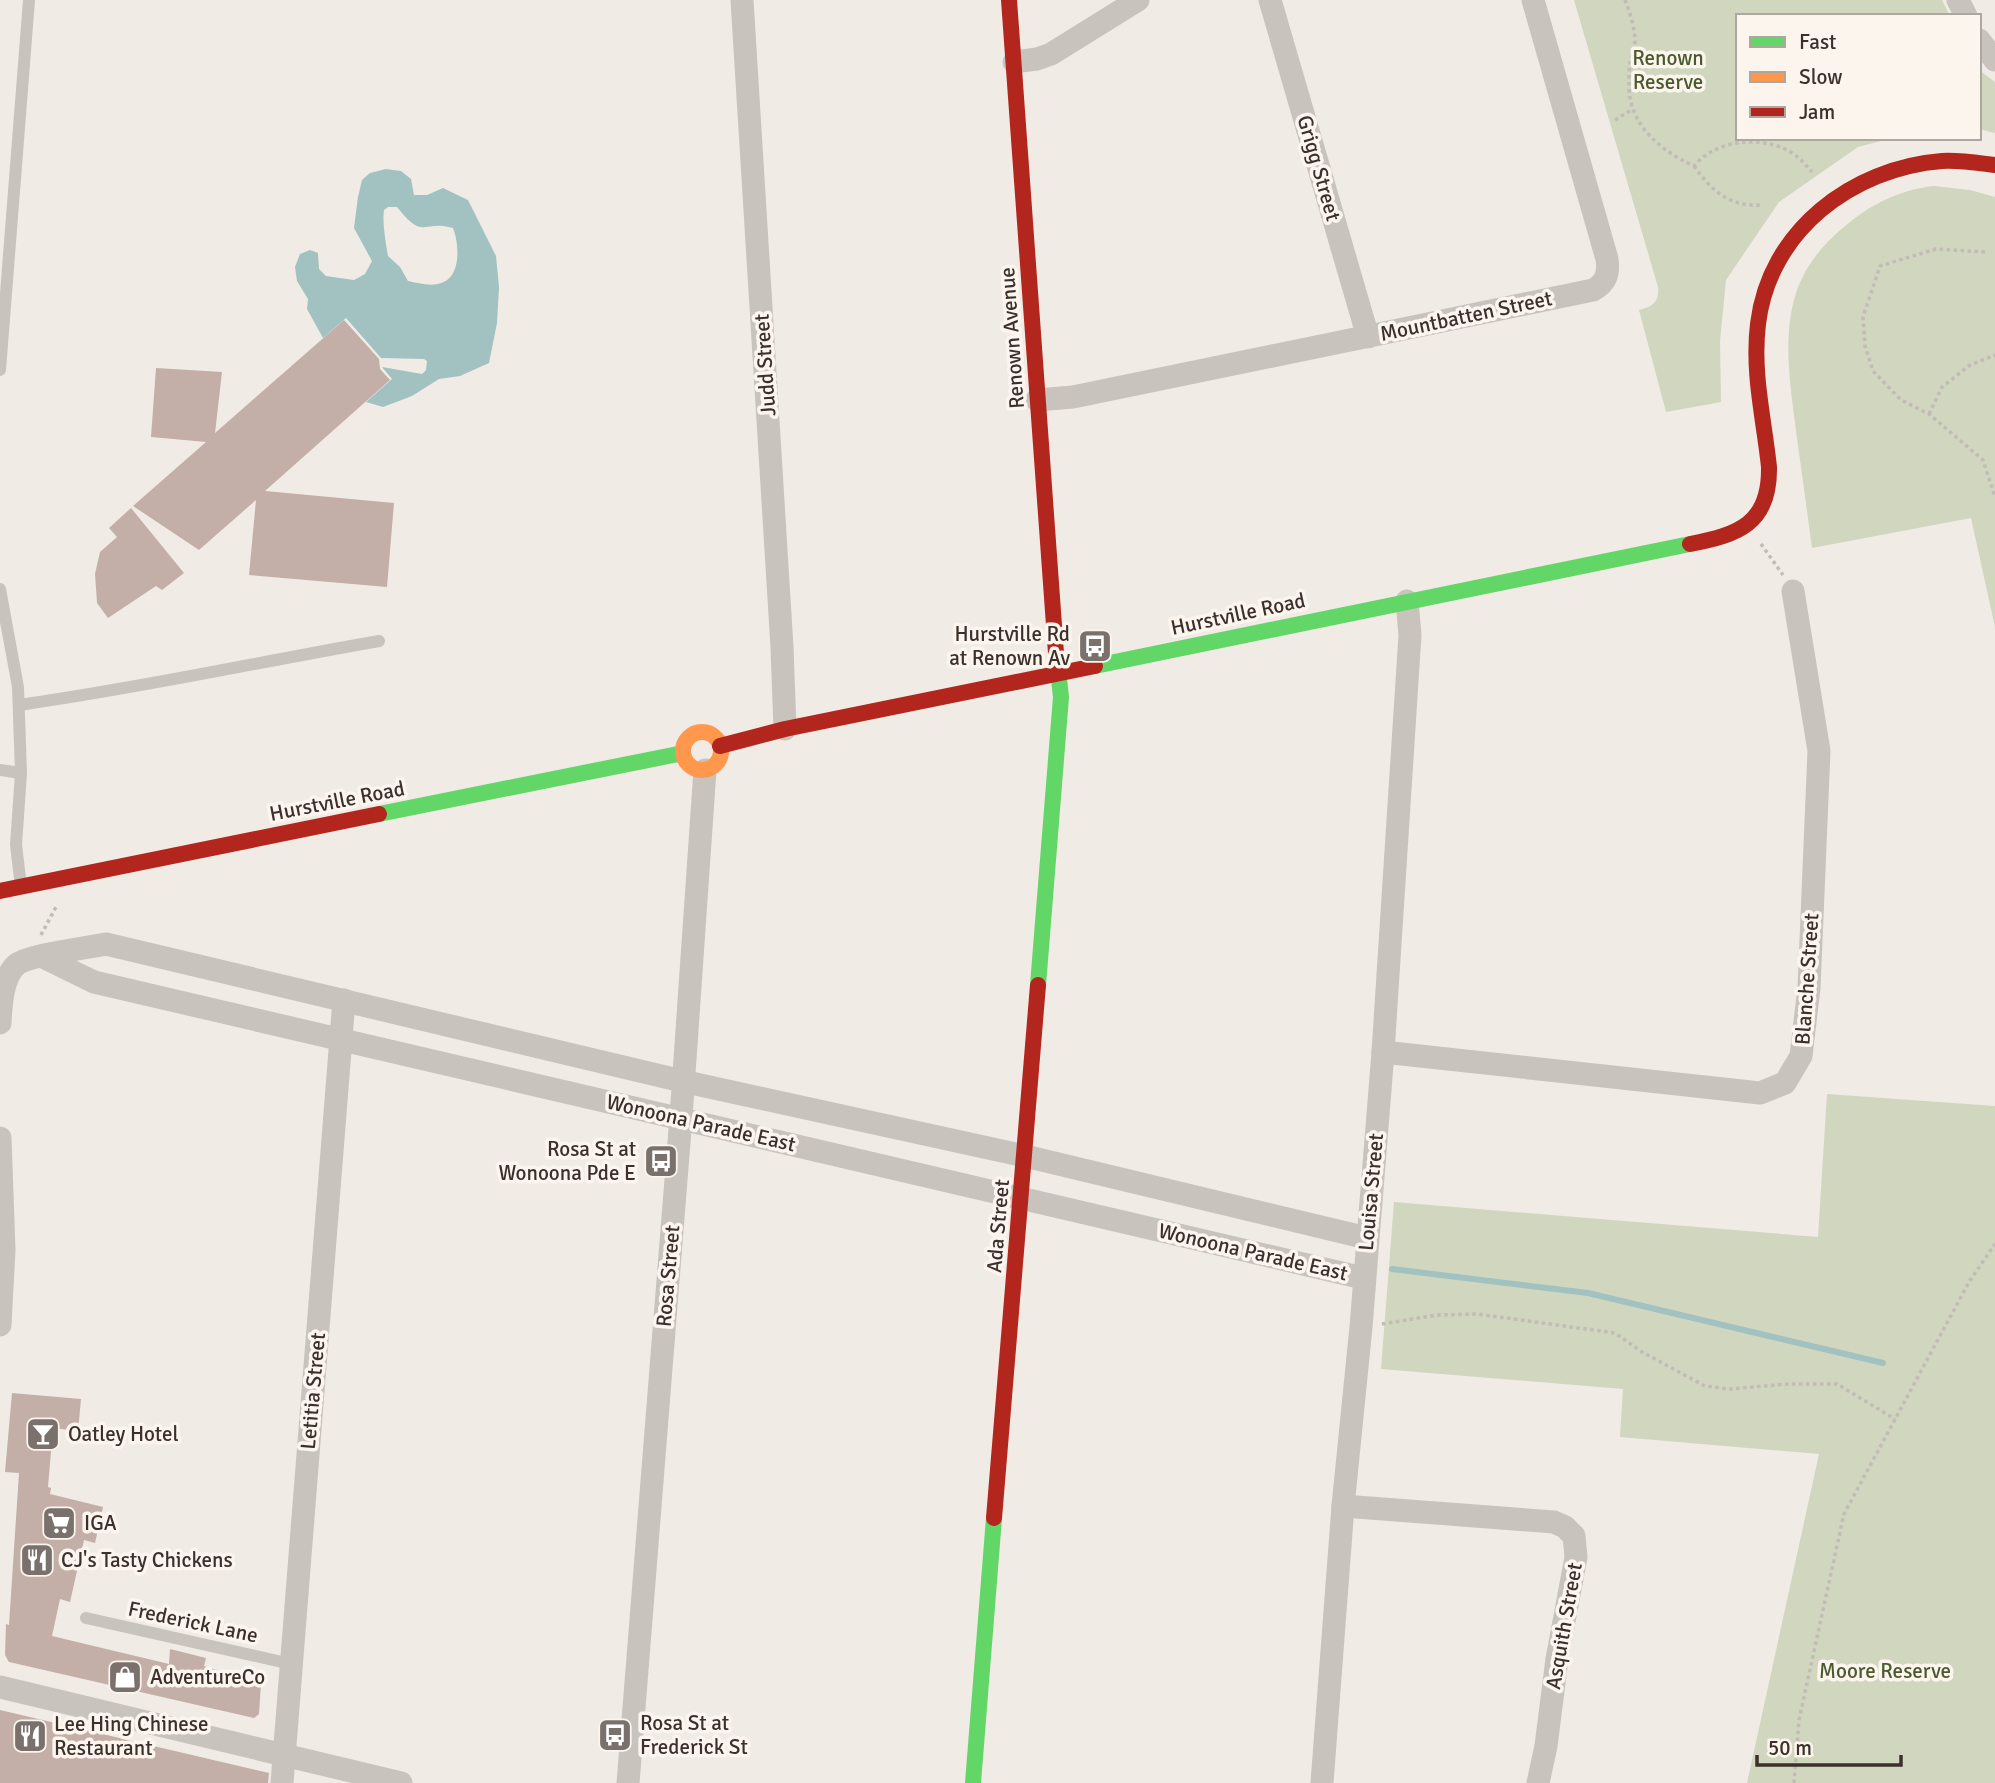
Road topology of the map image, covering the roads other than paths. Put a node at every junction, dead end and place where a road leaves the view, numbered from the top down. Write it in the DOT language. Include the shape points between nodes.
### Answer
graph roads {
  1 [pos="29,0"];
  2 [pos="742,0"];
  3 [pos="1009,0"];
  4 [pos="1138,0"];
  5 [pos="1270,0"];
  6 [pos="1533,0"];
  7 [pos="1981,42"];
  8 [pos="1995,60"];
  9 [pos="1014,62"];
  10 [pos="1995,165"];
  11 [pos="1368,337"];
  12 [pos="0,370"];
  13 [pos="1037,400"];
  14 [pos="0,589"];
  15 [pos="1793,592"];
  16 [pos="1407,601"];
  17 [pos="379,640"];
  18 [pos="1057,673"];
  19 [pos="19,705"];
  20 [pos="785,729"];
  21 [pos="720,746"];
  22 [pos="683,753"];
  23 [pos="0,770"];
  24 [pos="705,770"];
  25 [pos="21,773"];
  26 [pos="21,887"];
  27 [pos="0,891"];
  28 [pos="35,957"];
  29 [pos="344,1000"];
  30 [pos="0,1015"];
  31 [pos="0,1023"];
  32 [pos="340,1041"];
  33 [pos="1383,1052"];
  34 [pos="682,1081"];
  35 [pos="681,1117"];
  36 [pos="0,1138"];
  37 [pos="1025,1156"];
  38 [pos="1022,1198"];
  39 [pos="1367,1238"];
  40 [pos="1363,1278"];
  41 [pos="0,1325"];
  42 [pos="1343,1506"];
  43 [pos="86,1618"];
  44 [pos="291,1664"];
  45 [pos="0,1687"];
  46 [pos="285,1756"];
  47 [pos="282,1783"];
  48 [pos="401,1783"];
  49 [pos="628,1783"];
  50 [pos="973,1783"];
  51 [pos="1322,1783"];
  52 [pos="1538,1783"];
  1 -- 12 [label="lane"];
  2 -- 20 [label="street, Judd Street"];
  3 -- 9 [label="main road, Renown Avenue"];
  4 -- 9 [label="street" via="1051,54"];
  5 -- 11 [label="street, Grigg Street"];
  6 -- 11 [label="street, Mountbatten Street" via="1607,259 1607,277 1593,290"];
  7 -- 8 [label="street"];
  9 -- 13 [label="main road, Renown Avenue"];
  10 -- 16 [label="main road, Hurstville Road" via="1944,161 1878,173 1844,190 1796,232 1765,292 1757,331 1757,390 1769,490 1743,529 1691,545"];
  11 -- 13 [label="street, Mountbatten Street" via="1073,397"];
  13 -- 18 [label="main road, Renown Avenue"];
  14 -- 19 [label="lane"];
  15 -- 33 [label="street, Blanche Street" via="1819,751 1809,988 1801,1056 1786,1083 1760,1093"];
  16 -- 18 [label="main road, Hurstville Road"];
  16 -- 33 [label="street, Louisa Street" via="1410,635"];
  17 -- 19 [label="lane"];
  18 -- 20 [label="main road, Hurstville Road"];
  18 -- 37 [label="main road, Ada Street" via="1061,696"];
  19 -- 25 [label="lane"];
  20 -- 21 [label="main road, Hurstville Road"];
  21 -- 22 [label="main road" via="713,736 695,733 685,741"];
  21 -- 24 [label="main road" via="719,758"];
  22 -- 24 [label="main road" via="693,768"];
  22 -- 26 [label="main road, Hurstville Road"];
  23 -- 25 [label="lane"];
  24 -- 34 [label="street, Rosa Street"];
  25 -- 26 [label="lane" via="16,845"];
  26 -- 27 [label="main road, Hurstville Road"];
  28 -- 29 [label="street, Wonoona Parade East" via="106,944"];
  28 -- 30 [label="street" via="15,966 7,979"];
  28 -- 32 [label="street, Wonoona Parade East" via="94,982"];
  29 -- 32 [label="street, Letitia Street"];
  29 -- 34 [label="street, Wonoona Parade East"];
  30 -- 31 [label="street"];
  32 -- 35 [label="street, Wonoona Parade East"];
  32 -- 44 [label="street, Letitia Street"];
  33 -- 39 [label="street, Louisa Street"];
  34 -- 35 [label="street, Rosa Street"];
  34 -- 37 [label="street, Wonoona Parade East"];
  35 -- 38 [label="street, Wonoona Parade East"];
  35 -- 49 [label="street, Rosa Street"];
  36 -- 41 [label="street" via="4,1250"];
  37 -- 38 [label="main road, Ada Street"];
  37 -- 39 [label="street, Wonoona Parade East"];
  38 -- 40 [label="street, Wonoona Parade East"];
  38 -- 50 [label="main road, Ada Street"];
  39 -- 40 [label="street, Louisa Street"];
  40 -- 42 [label="street, Louisa Street"];
  42 -- 51 [label="street, Louisa Street"];
  42 -- 52 [label="street, Asquith Street" via="1553,1522 1574,1536 1576,1557"];
  43 -- 44 [label="lane, Frederick Lane"];
  44 -- 46 [label="street, Letitia Street"];
  45 -- 46 [label="street"];
  46 -- 47 [label="street, Letitia Street"];
  46 -- 48 [label="street"];
}
